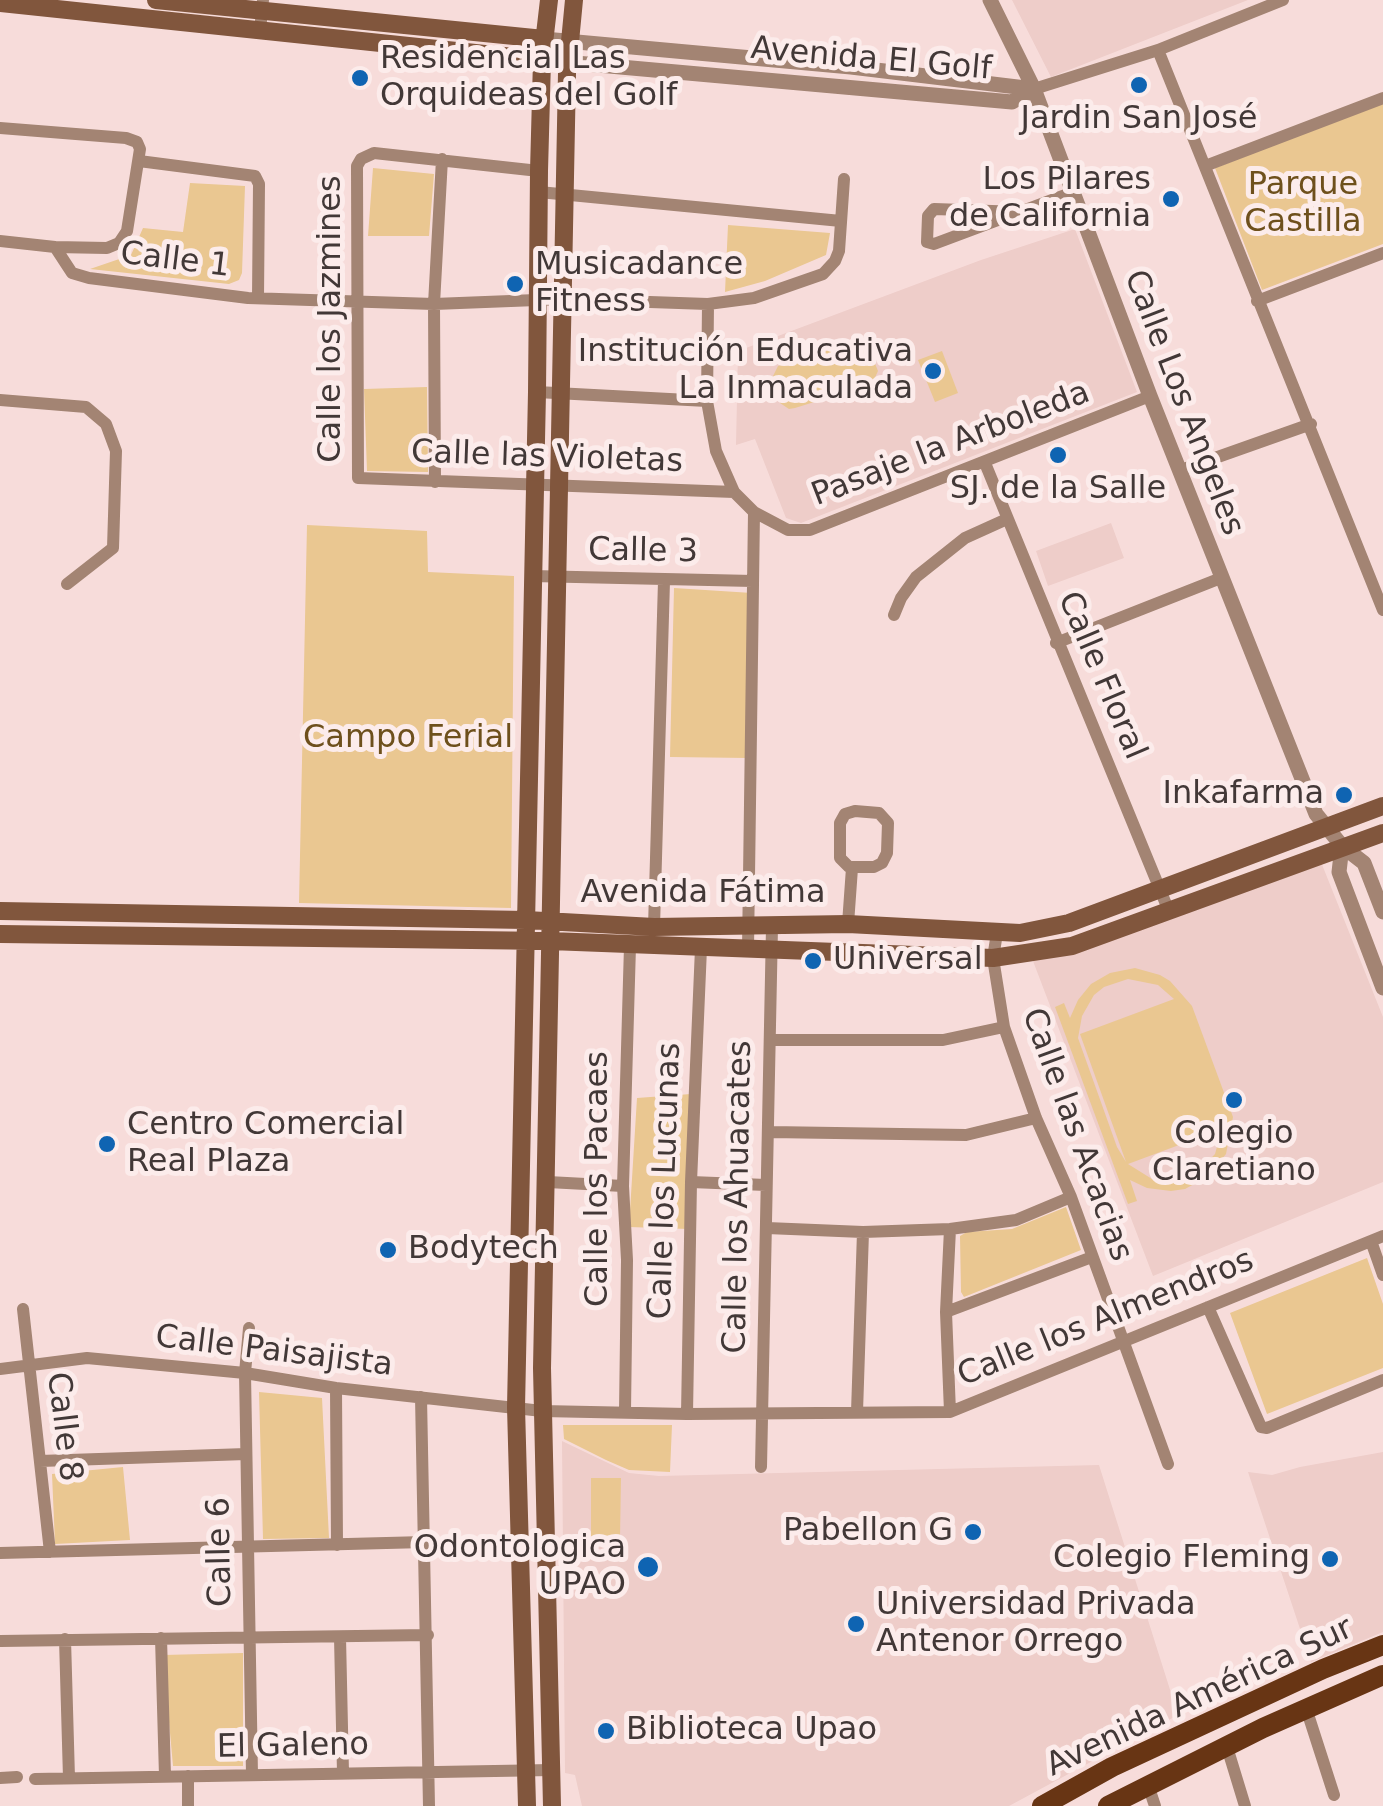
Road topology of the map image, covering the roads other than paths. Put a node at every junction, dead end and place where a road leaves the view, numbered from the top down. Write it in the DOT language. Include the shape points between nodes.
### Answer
graph roads {
  1 [pos="156,0"];
  2 [pos="548,0"];
  3 [pos="574,0"];
  4 [pos="990,0"];
  5 [pos="1282,0"];
  6 [pos="0,4"];
  7 [pos="262,5"];
  8 [pos="361,19"];
  9 [pos="155,20"];
  10 [pos="260,31"];
  11 [pos="544,39"];
  12 [pos="359,40"];
  13 [pos="568,40"];
  14 [pos="1158,50"];
  15 [pos="542,60"];
  16 [pos="567,62"];
  17 [pos="851,67"];
  18 [pos="850,89"];
  19 [pos="1034,89"];
  20 [pos="1383,98"];
  21 [pos="0,128"];
  22 [pos="442,159"];
  23 [pos="139,162"];
  24 [pos="1205,166"];
  25 [pos="538,171"];
  26 [pos="844,180"];
  27 [pos="539,192"];
  28 [pos="1073,192"];
  29 [pos="564,194"];
  30 [pos="1020,212"];
  31 [pos="841,222"];
  32 [pos="0,240"];
  33 [pos="54,246"];
  34 [pos="1381,258"];
  35 [pos="258,298"];
  36 [pos="562,299"];
  37 [pos="1258,300"];
  38 [pos="358,302"];
  39 [pos="536,302"];
  40 [pos="434,304"];
  41 [pos="708,304"];
  42 [pos="537,392"];
  43 [pos="560,392"];
  44 [pos="1150,396"];
  45 [pos="0,400"];
  46 [pos="708,401"];
  47 [pos="1310,424"];
  48 [pos="985,464"];
  49 [pos="1180,470"];
  50 [pos="358,478"];
  51 [pos="436,482"];
  52 [pos="534,485"];
  53 [pos="560,486"];
  54 [pos="734,492"];
  55 [pos="754,512"];
  56 [pos="1007,518"];
  57 [pos="532,576"];
  58 [pos="556,577"];
  59 [pos="1222,578"];
  60 [pos="664,581"];
  61 [pos="753,581"];
  62 [pos="67,584"];
  63 [pos="1383,610"];
  64 [pos="894,615"];
  65 [pos="1056,643"];
  66 [pos="1383,806"];
  67 [pos="1327,825"];
  68 [pos="1383,834"];
  69 [pos="1342,846"];
  70 [pos="852,868"];
  71 [pos="1161,890"];
  72 [pos="1168,909"];
  73 [pos="0,911"];
  74 [pos="1383,912"];
  75 [pos="75,913"];
  76 [pos="298,916"];
  77 [pos="526,920"];
  78 [pos="848,924"];
  79 [pos="654,928"];
  80 [pos="749,928"];
  81 [pos="772,928"];
  82 [pos="550,932"];
  83 [pos="997,933"];
  84 [pos="0,934"];
  85 [pos="74,937"];
  86 [pos="297,939"];
  87 [pos="527,942"];
  88 [pos="630,946"];
  89 [pos="702,948"];
  90 [pos="748,949"];
  91 [pos="770,950"];
  92 [pos="993,958"];
  93 [pos="296,961"];
  94 [pos="1383,988"];
  95 [pos="525,1012"];
  96 [pos="549,1014"];
  97 [pos="1004,1028"];
  98 [pos="770,1040"];
  99 [pos="1036,1118"];
  100 [pos="770,1132"];
  101 [pos="548,1182"];
  102 [pos="691,1182"];
  103 [pos="766,1185"];
  104 [pos="623,1186"];
  105 [pos="1070,1197"];
  106 [pos="766,1228"];
  107 [pos="950,1229"];
  108 [pos="863,1232"];
  109 [pos="1377,1239"];
  110 [pos="1092,1257"];
  111 [pos="1383,1275"];
  112 [pos="520,1283"];
  113 [pos="545,1287"];
  114 [pos="1208,1307"];
  115 [pos="22,1310"];
  116 [pos="946,1312"];
  117 [pos="518,1322"];
  118 [pos="249,1328"];
  119 [pos="1122,1342"];
  120 [pos="28,1366"];
  121 [pos="542,1368"];
  122 [pos="0,1370"];
  123 [pos="245,1373"];
  124 [pos="1383,1380"];
  125 [pos="336,1388"];
  126 [pos="422,1396"];
  127 [pos="516,1407"];
  128 [pos="542,1411"];
  129 [pos="625,1412"];
  130 [pos="857,1412"];
  131 [pos="950,1412"];
  132 [pos="762,1413"];
  133 [pos="687,1414"];
  134 [pos="246,1454"];
  135 [pos="40,1461"];
  136 [pos="1168,1464"];
  137 [pos="761,1467"];
  138 [pos="426,1542"];
  139 [pos="337,1544"];
  140 [pos="248,1547"];
  141 [pos="0,1552"];
  142 [pos="50,1552"];
  143 [pos="428,1635"];
  144 [pos="340,1637"];
  145 [pos="161,1638"];
  146 [pos="250,1638"];
  147 [pos="66,1639"];
  148 [pos="0,1641"];
  149 [pos="1383,1646"];
  150 [pos="1383,1675"];
  151 [pos="1306,1708"];
  152 [pos="1227,1747"];
  153 [pos="552,1770"];
  154 [pos="526,1772"];
  155 [pos="430,1773"];
  156 [pos="343,1774"];
  157 [pos="252,1775"];
  158 [pos="166,1776"];
  159 [pos="188,1776"];
  160 [pos="17,1777"];
  161 [pos="0,1778"];
  162 [pos="69,1778"];
  163 [pos="35,1779"];
  164 [pos="1148,1785"];
  165 [pos="1334,1796"];
  166 [pos="188,1806"];
  167 [pos="429,1806"];
  168 [pos="528,1806"];
  169 [pos="552,1806"];
  170 [pos="1042,1806"];
  171 [pos="1108,1806"];
  172 [pos="1155,1806"];
  173 [pos="1245,1806"];
  1 -- 7 [label="main road, Avenida El Golf"];
  1 -- 9 [label="street"];
  2 -- 11 [label="main road"];
  3 -- 13 [label="main road"];
  4 -- 19 [label="street, Calle Los Angeles"];
  5 -- 14 [label="street"];
  6 -- 9 [label="main road, Avenida El Golf"];
  7 -- 8 [label="main road, Avenida El Golf"];
  7 -- 10 [label="street"];
  8 -- 11 [label="main road, Avenida El Golf"];
  8 -- 12 [label="main road"];
  9 -- 10 [label="main road, Avenida El Golf"];
  10 -- 12 [label="main road, Avenida El Golf"];
  11 -- 13 [label="street, Avenida El Golf"];
  11 -- 15 [label="main road"];
  12 -- 15 [label="main road, Avenida El Golf"];
  13 -- 16 [label="main road"];
  13 -- 17 [label="street, Avenida El Golf"];
  14 -- 19 [label="street"];
  14 -- 24 [label="street"];
  15 -- 16 [label="street, Avenida El Golf"];
  15 -- 25 [label="main road"];
  16 -- 18 [label="street, Avenida El Golf"];
  16 -- 29 [label="main road"];
  17 -- 18 [label="street"];
  17 -- 19 [label="street, Avenida El Golf"];
  18 -- 19 [label="street, Avenida El Golf" via="1012,102"];
  19 -- 28 [label="street, Calle Los Angeles"];
  20 -- 24 [label="street"];
  21 -- 23 [label="street" via="137,142"];
  22 -- 25 [label="street, Calle los Jazmines"];
  22 -- 38 [label="street, Calle los Jazmines" via="374,153 361,159"];
  22 -- 40 [label="street"];
  23 -- 33 [label="street" via="120,242 108,248"];
  23 -- 35 [label="street" via="255,176"];
  24 -- 37 [label="street"];
  25 -- 27 [label="main road"];
  26 -- 31 [label="street, Calle 1"];
  27 -- 29 [label="street"];
  27 -- 39 [label="main road"];
  28 -- 30 [label="street"];
  28 -- 44 [label="street, Calle Los Angeles"];
  29 -- 31 [label="street"];
  29 -- 36 [label="main road"];
  30 -- 30 [label="street" via="934,244 926,242 934,210"];
  31 -- 41 [label="street, Calle 1" via="839,251 823,274 754,298"];
  32 -- 33 [label="street"];
  33 -- 35 [label="street, Calle 1" via="72,273 89,278"];
  34 -- 37 [label="street"];
  35 -- 38 [label="street, Calle 1"];
  36 -- 39 [label="street, Calle 1"];
  36 -- 41 [label="street, Calle 1"];
  36 -- 43 [label="main road"];
  37 -- 47 [label="street"];
  38 -- 40 [label="street, Calle 1"];
  38 -- 50 [label="street, Calle los Jazmines"];
  39 -- 40 [label="street, Calle 1"];
  39 -- 42 [label="main road"];
  40 -- 51 [label="street"];
  41 -- 46 [label="street, Pasaje la Arboleda"];
  42 -- 43 [label="street"];
  42 -- 52 [label="main road"];
  43 -- 46 [label="street"];
  43 -- 53 [label="main road"];
  44 -- 48 [label="street, Pasaje la Arboleda"];
  44 -- 49 [label="street, Calle Los Angeles"];
  45 -- 62 [label="street" via="86,407 106,424 116,451 112,548"];
  46 -- 54 [label="street, Pasaje la Arboleda" via="716,451"];
  47 -- 49 [label="street"];
  47 -- 63 [label="street"];
  48 -- 55 [label="street, Pasaje la Arboleda" via="810,530 788,530"];
  48 -- 56 [label="street, Calle Floral"];
  49 -- 59 [label="street, Calle Los Angeles"];
  50 -- 51 [label="street, Calle las Violetas"];
  51 -- 52 [label="street, Calle las Violetas"];
  52 -- 53 [label="street, Calle las Violetas"];
  52 -- 57 [label="main road"];
  53 -- 54 [label="street, Calle las Violetas"];
  53 -- 58 [label="main road"];
  54 -- 55 [label="street, Pasaje la Arboleda"];
  55 -- 61 [label="street"];
  56 -- 64 [label="street" via="966,538 916,577"];
  56 -- 65 [label="street, Calle Floral"];
  57 -- 58 [label="street, Calle 3"];
  57 -- 77 [label="main road"];
  58 -- 60 [label="street, Calle 3"];
  58 -- 82 [label="main road"];
  59 -- 65 [label="street"];
  59 -- 67 [label="street, Calle Los Angeles" via="1316,814"];
  60 -- 61 [label="street, Calle 3"];
  60 -- 79 [label="street"];
  61 -- 80 [label="street"];
  65 -- 71 [label="street, Calle Floral"];
  66 -- 67 [label="main road, Avenida Fátima"];
  67 -- 69 [label="street, Calle Los Angeles"];
  67 -- 71 [label="main road, Avenida Fátima"];
  68 -- 69 [label="main road, Avenida Fátima"];
  69 -- 72 [label="main road, Avenida Fátima"];
  69 -- 74 [label="street, Calle Los Angeles" via="1364,863"];
  69 -- 94 [label="street" via="1339,872"];
  70 -- 70 [label="street" via="885,859 884,816 855,812 842,818 839,856"];
  70 -- 78 [label="street"];
  71 -- 72 [label="street, Calle Floral"];
  71 -- 83 [label="main road, Avenida Fátima" via="1070,923"];
  72 -- 92 [label="main road, Avenida Fátima" via="1072,946"];
  73 -- 75 [label="main road, Avenida Fátima"];
  75 -- 76 [label="main road, Avenida Fátima"];
  75 -- 85 [label="main road"];
  76 -- 77 [label="main road, Avenida Fátima"];
  76 -- 86 [label="main road"];
  77 -- 82 [label="main road, Avenida Fátima"];
  77 -- 87 [label="main road"];
  78 -- 81 [label="main road, Avenida Fátima"];
  78 -- 83 [label="main road, Avenida Fátima"];
  79 -- 80 [label="main road, Avenida Fátima"];
  79 -- 82 [label="main road, Avenida Fátima"];
  80 -- 81 [label="main road, Avenida Fátima"];
  80 -- 90 [label="street"];
  81 -- 91 [label="street, Calle los Ahuacates"];
  82 -- 87 [label="main road, Avenida Fátima"];
  82 -- 88 [label="main road, Avenida Fátima"];
  82 -- 96 [label="main road"];
  83 -- 92 [label="street, Calle las Acacias"];
  84 -- 85 [label="main road, Avenida Fátima"];
  85 -- 86 [label="main road, Avenida Fátima"];
  86 -- 87 [label="main road, Avenida Fátima"];
  86 -- 93 [label="main road"];
  87 -- 95 [label="main road"];
  88 -- 89 [label="main road, Avenida Fátima"];
  88 -- 104 [label="street, Calle los Pacaes"];
  89 -- 90 [label="main road, Avenida Fátima"];
  89 -- 102 [label="street, Calle los Lucunas"];
  90 -- 91 [label="main road, Avenida Fátima"];
  91 -- 92 [label="main road, Avenida Fátima"];
  91 -- 98 [label="street, Calle los Ahuacates"];
  92 -- 97 [label="street, Calle las Acacias"];
  95 -- 96 [label="main road" via="544,1007"];
  95 -- 112 [label="main road"];
  96 -- 101 [label="main road"];
  97 -- 98 [label="street" via="943,1040"];
  97 -- 99 [label="street, Calle las Acacias"];
  98 -- 100 [label="street, Calle los Ahuacates"];
  99 -- 100 [label="street" via="966,1136"];
  99 -- 105 [label="street, Calle las Acacias"];
  100 -- 103 [label="street, Calle los Ahuacates"];
  101 -- 104 [label="street"];
  101 -- 113 [label="main road"];
  102 -- 103 [label="street"];
  102 -- 133 [label="street, Calle los Lucunas"];
  103 -- 106 [label="street, Calle los Ahuacates"];
  104 -- 129 [label="street, Calle los Pacaes"];
  105 -- 107 [label="street" via="1016,1220"];
  105 -- 110 [label="street, Calle las Acacias"];
  106 -- 108 [label="street"];
  106 -- 132 [label="street, Calle los Ahuacates"];
  107 -- 108 [label="street"];
  107 -- 116 [label="street"];
  108 -- 130 [label="street"];
  109 -- 111 [label="street"];
  109 -- 114 [label="street, Calle los Almendros"];
  110 -- 116 [label="street"];
  110 -- 119 [label="street, Calle las Acacias"];
  112 -- 113 [label="main road" via="531,1295"];
  112 -- 117 [label="main road"];
  113 -- 121 [label="main road"];
  114 -- 119 [label="street, Calle los Almendros"];
  114 -- 124 [label="street" via="1262,1427"];
  115 -- 120 [label="street, Calle 8"];
  116 -- 131 [label="street"];
  117 -- 121 [label="main road" via="535,1329"];
  117 -- 127 [label="main road"];
  118 -- 123 [label="street, Calle 6"];
  119 -- 131 [label="street, Calle los Almendros"];
  119 -- 136 [label="street, Calle las Acacias"];
  120 -- 122 [label="street, Calle Paisajista"];
  120 -- 123 [label="street, Calle Paisajista" via="87,1358"];
  120 -- 135 [label="street, Calle 8"];
  121 -- 128 [label="main road"];
  123 -- 125 [label="street, Calle Paisajista"];
  123 -- 134 [label="street, Calle 6"];
  125 -- 126 [label="street, Calle Paisajista"];
  125 -- 139 [label="street"];
  126 -- 127 [label="street, Calle Paisajista"];
  126 -- 138 [label="street"];
  127 -- 128 [label="street, Calle Paisajista"];
  127 -- 154 [label="main road"];
  128 -- 129 [label="street, Calle los Almendros"];
  128 -- 153 [label="main road"];
  129 -- 133 [label="street, Calle los Almendros"];
  130 -- 131 [label="street, Calle los Almendros"];
  130 -- 132 [label="street, Calle los Almendros"];
  132 -- 133 [label="street, Calle los Almendros"];
  132 -- 137 [label="street, Calle los Ahuacates"];
  134 -- 135 [label="street"];
  134 -- 140 [label="street, Calle 6"];
  135 -- 142 [label="street, Calle 8"];
  138 -- 139 [label="street"];
  138 -- 143 [label="street"];
  139 -- 140 [label="street"];
  140 -- 142 [label="street"];
  140 -- 146 [label="street, Calle 6"];
  141 -- 142 [label="street"];
  143 -- 144 [label="street"];
  143 -- 155 [label="street"];
  144 -- 146 [label="street"];
  144 -- 156 [label="street"];
  145 -- 146 [label="street"];
  145 -- 147 [label="street"];
  145 -- 158 [label="street"];
  146 -- 157 [label="street, Calle 6"];
  147 -- 148 [label="street"];
  147 -- 162 [label="street"];
  149 -- 170 [label="main road, Avenida América Sur" via="1112,1767"];
  150 -- 151 [label="main road, Avenida América Sur"];
  151 -- 152 [label="main road, Avenida América Sur"];
  151 -- 165 [label="street"];
  152 -- 164 [label="main road, Avenida América Sur"];
  152 -- 173 [label="street"];
  153 -- 154 [label="street, El Galeno"];
  153 -- 169 [label="main road"];
  154 -- 155 [label="street, El Galeno"];
  154 -- 168 [label="main road"];
  155 -- 156 [label="street, El Galeno"];
  155 -- 167 [label="street"];
  156 -- 157 [label="street, El Galeno"];
  157 -- 159 [label="street, El Galeno"];
  158 -- 159 [label="street, El Galeno"];
  158 -- 162 [label="street, El Galeno"];
  159 -- 166 [label="street"];
  160 -- 161 [label="street"];
  162 -- 163 [label="street, El Galeno"];
  164 -- 171 [label="main road, Avenida América Sur"];
  164 -- 172 [label="street"];
}
